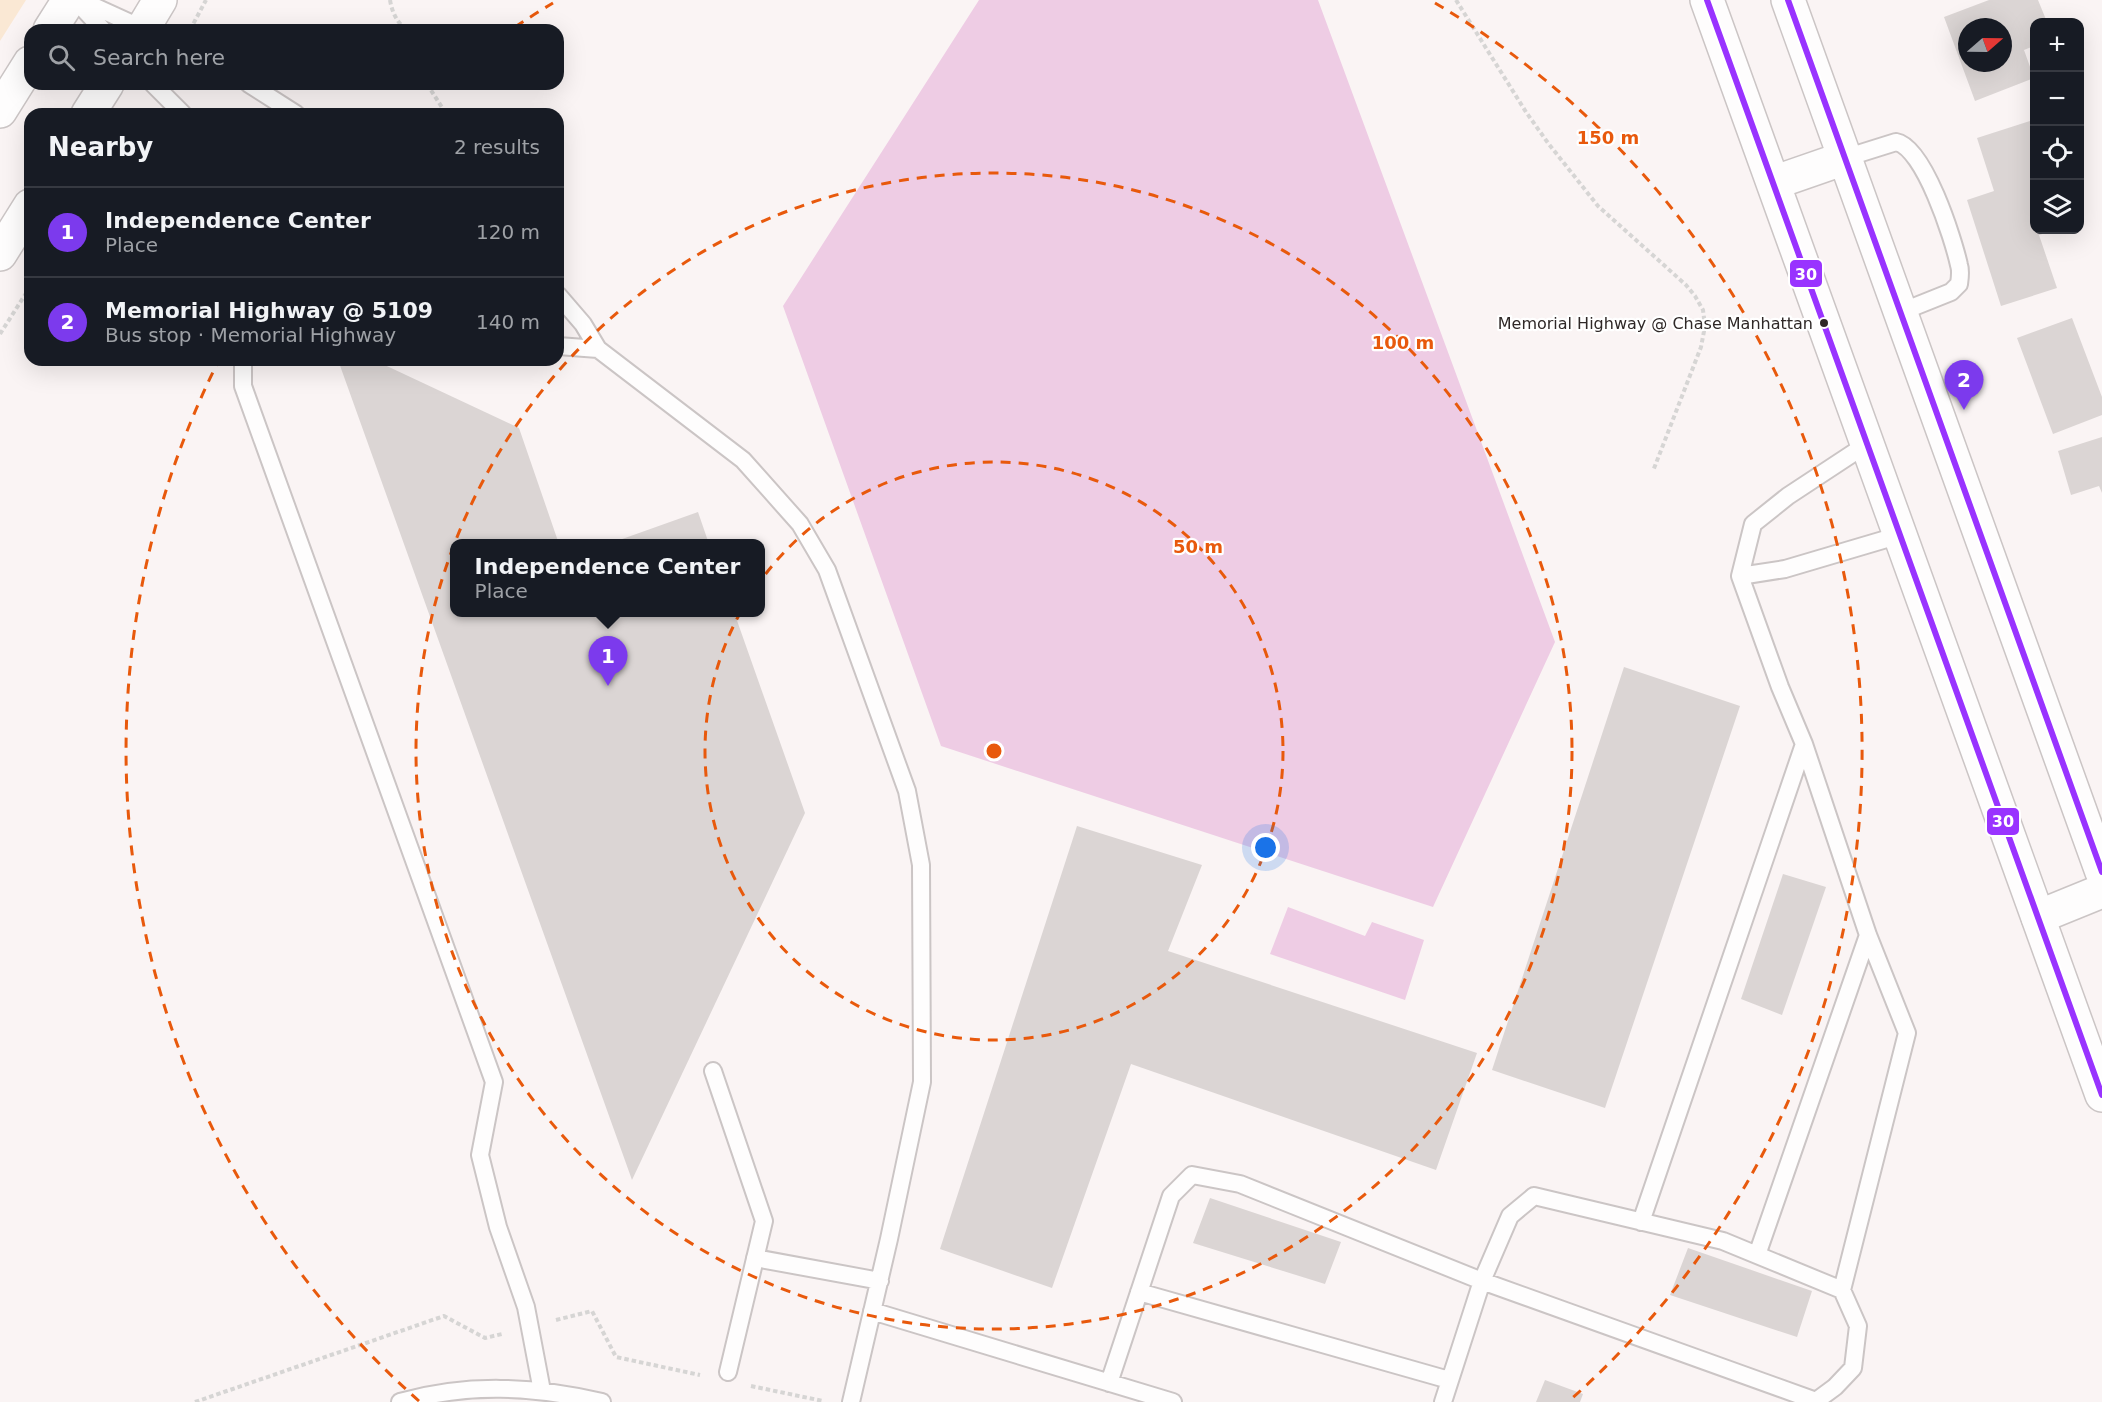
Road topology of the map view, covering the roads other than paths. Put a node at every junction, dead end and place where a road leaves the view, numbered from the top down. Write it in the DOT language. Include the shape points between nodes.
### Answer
graph roads {
  1 [pos="69,0"];
  2 [pos="75,0"];
  3 [pos="80,0"];
  4 [pos="160,0"];
  5 [pos="1707,0"];
  6 [pos="1788,0"];
  7 [pos="54,24"];
  8 [pos="97,24"];
  9 [pos="130,24"];
  10 [pos="146,24"];
  11 [pos="24,73"];
  12 [pos="103,90"];
  13 [pos="159,90"];
  14 [pos="258,90"];
  15 [pos="92,108"];
  16 [pos="177,108"];
  17 [pos="287,108"];
  18 [pos="0,111"];
  19 [pos="1845,158"];
  20 [pos="1773,183"];
  21 [pos="24,216"];
  22 [pos="0,254"];
  23 [pos="564,302"];
  24 [pos="1901,312"];
  25 [pos="564,346"];
  26 [pos="598,349"];
  27 [pos="243,366"];
  28 [pos="1867,444"];
  29 [pos="1900,535"];
  30 [pos="1740,576"];
  31 [pos="1804,744"];
  32 [pos="2102,872"];
  33 [pos="2102,891"];
  34 [pos="2038,917"];
  35 [pos="1868,935"];
  36 [pos="713,1071"];
  37 [pos="2102,1095"];
  38 [pos="1641,1222"];
  39 [pos="1757,1255"];
  40 [pos="755,1258"];
  41 [pos="880,1281"];
  42 [pos="1482,1281"];
  43 [pos="1842,1290"];
  44 [pos="1139,1292"];
  45 [pos="872,1311"];
  46 [pos="728,1372"];
  47 [pos="1449,1380"];
  48 [pos="1109,1383"];
  49 [pos="542,1391"];
  50 [pos="400,1402"];
  51 [pos="602,1402"];
  52 [pos="851,1402"];
  53 [pos="1173,1402"];
  54 [pos="1443,1402"];
  1 -- 7 [label="main road"];
  2 -- 8 [label="lane"];
  3 -- 9 [label="lane"];
  4 -- 10 [label="main road"];
  5 -- 20 [label="main road"];
  6 -- 19 [label="main road"];
  11 -- 18 [label="main road"];
  12 -- 15 [label="main road"];
  13 -- 16 [label="lane"];
  14 -- 17 [label="lane"];
  19 -- 20 [label="main road"];
  19 -- 24 [label="main road"];
  19 -- 24 [label="lane" via="1902,143 1925,173 1946,218 1960,267 1959,284 1952,292"];
  20 -- 28 [label="main road"];
  21 -- 22 [label="main road"];
  23 -- 26 [label="lane"];
  24 -- 32 [label="main road"];
  25 -- 26 [label="lane"];
  26 -- 41 [label="lane" via="743,460 800,524 827,570 907,791 921,865 922,1082"];
  27 -- 49 [label="lane" via="243,386 494,1082 480,1155 498,1227 526,1307"];
  28 -- 29 [label="main road"];
  28 -- 30 [label="lane" via="1788,496 1754,524"];
  29 -- 30 [label="lane" via="1785,569"];
  29 -- 34 [label="main road"];
  30 -- 31 [label="lane"];
  31 -- 35 [label="lane"];
  31 -- 38 [label="lane"];
  33 -- 34 [label="main road"];
  34 -- 37 [label="main road"];
  35 -- 39 [label="lane"];
  35 -- 43 [label="lane" via="1907,1033"];
  36 -- 40 [label="lane" via="764,1221"];
  38 -- 39 [label="lane" via="1723,1241"];
  38 -- 42 [label="lane" via="1534,1196 1510,1216"];
  39 -- 43 [label="lane"];
  40 -- 41 [label="lane"];
  40 -- 46 [label="lane"];
  41 -- 45 [label="lane"];
  42 -- 43 [label="lane" via="1816,1401 1852,1368 1858,1326"];
  42 -- 44 [label="lane" via="1240,1184 1192,1175 1171,1196"];
  42 -- 47 [label="lane"];
  44 -- 47 [label="lane"];
  44 -- 48 [label="lane"];
  45 -- 48 [label="lane"];
  45 -- 52 [label="lane"];
  47 -- 54 [label="lane"];
  48 -- 53 [label="lane"];
  49 -- 50 [label="lane" via="467,1389"];
  49 -- 51 [label="lane"];
}
